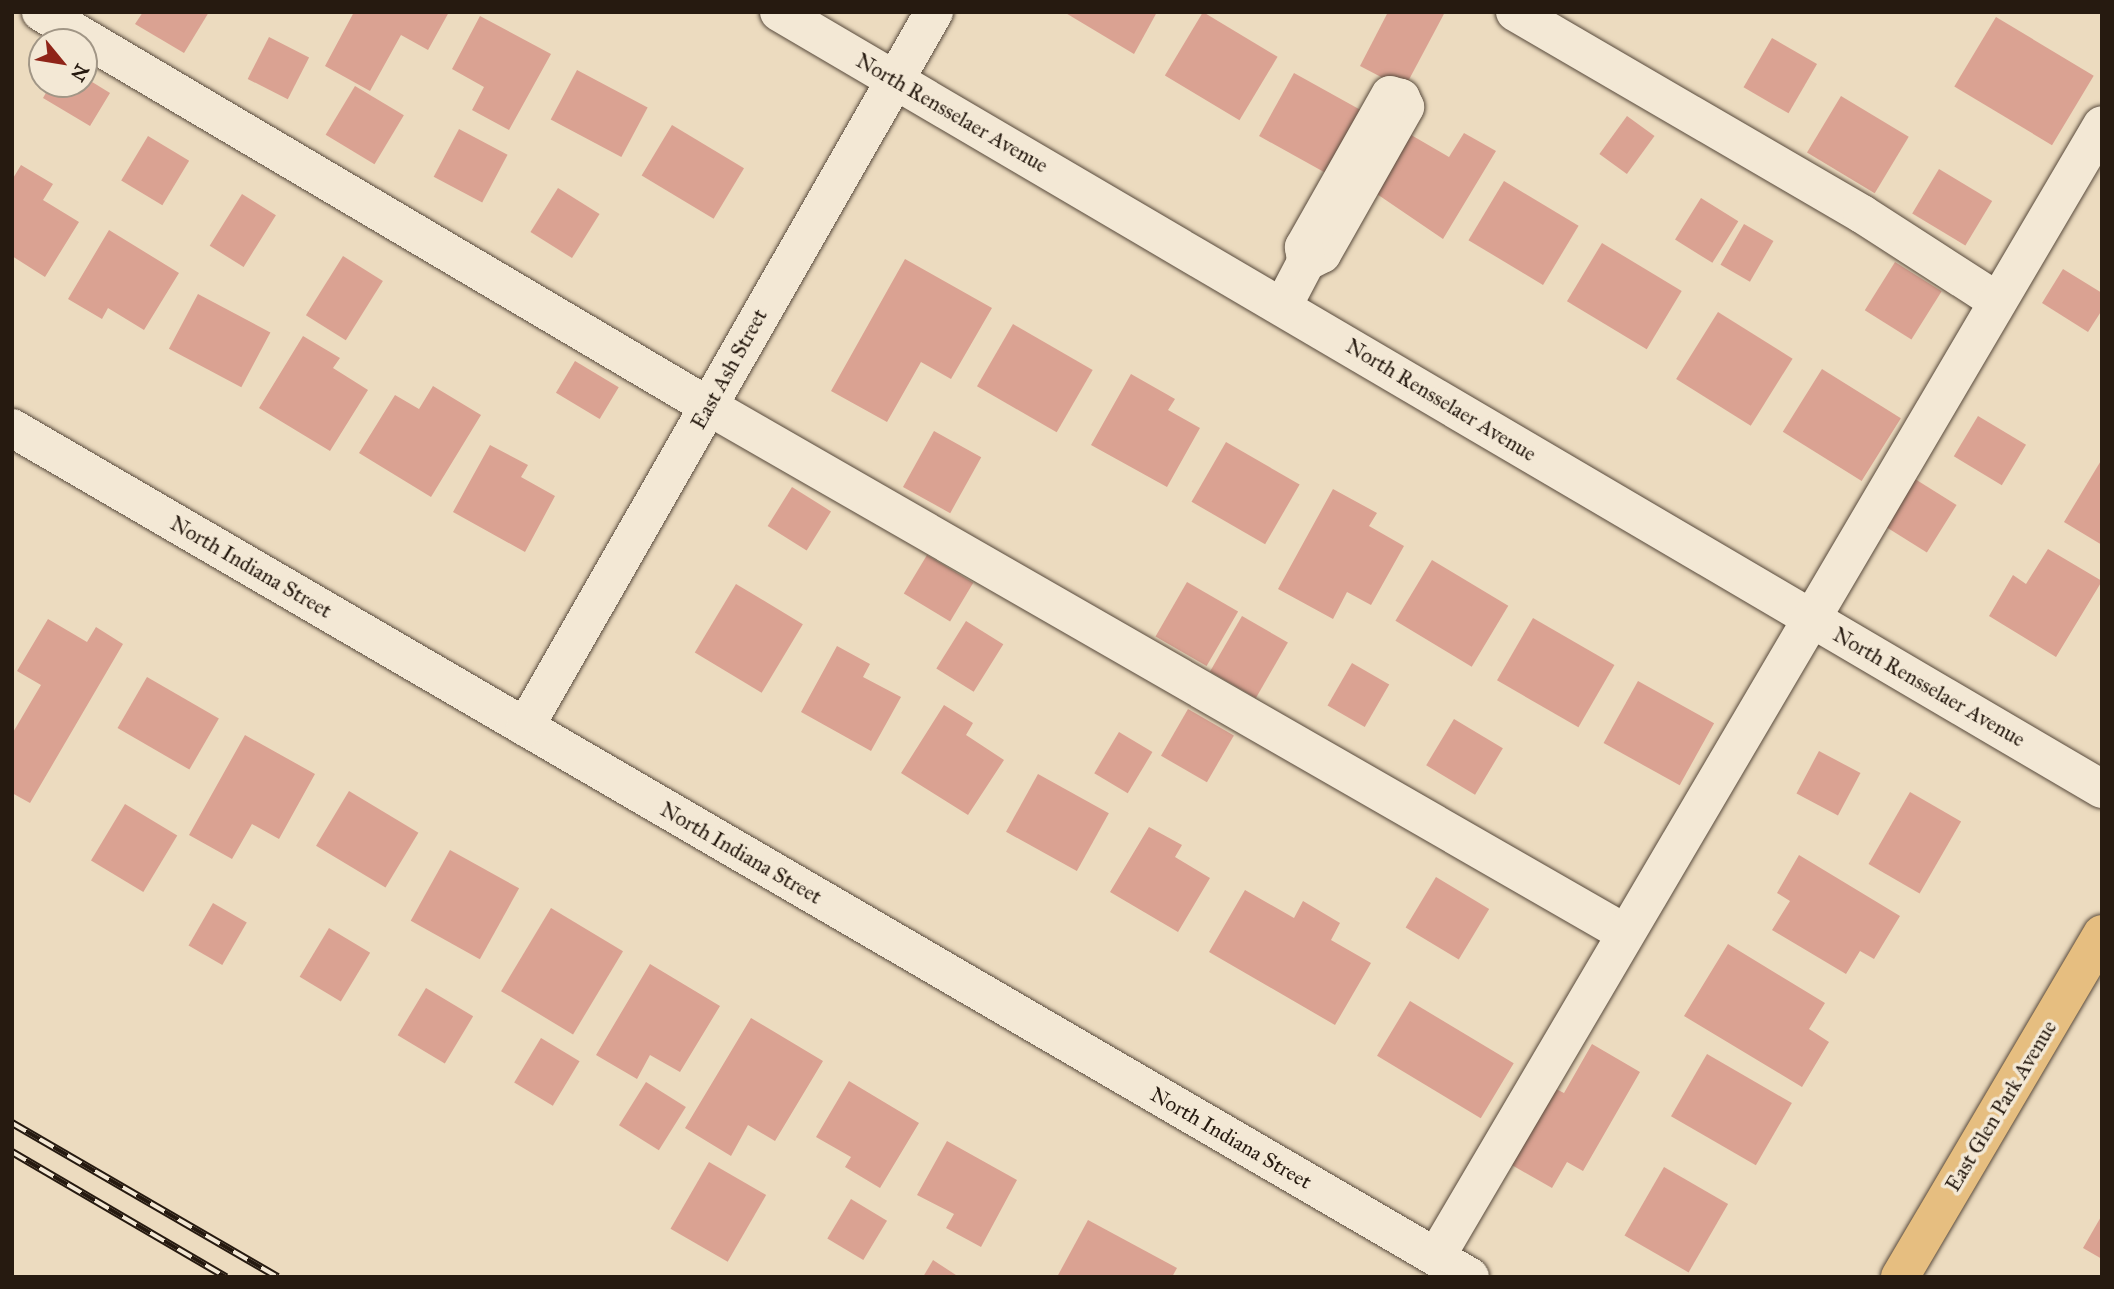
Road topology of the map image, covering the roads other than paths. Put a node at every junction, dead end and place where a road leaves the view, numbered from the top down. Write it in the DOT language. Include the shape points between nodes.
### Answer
graph roads {
  1 [pos="41,12"];
  2 [pos="779,12"];
  3 [pos="934,12"];
  4 [pos="1515,12"];
  5 [pos="895,79"];
  6 [pos="2102,125"];
  7 [pos="1306,262"];
  8 [pos="1997,302"];
  9 [pos="1283,306"];
  10 [pos="708,405"];
  11 [pos="12,428"];
  12 [pos="1809,617"];
  13 [pos="525,727"];
  14 [pos="2102,789"];
  15 [pos="1625,933"];
  16 [pos="2102,934"];
  17 [pos="1436,1257"];
  18 [pos="1470,1277"];
  19 [pos="1900,1277"];
  1 -- 10 [label="street"];
  2 -- 5 [label="street, North Rensselaer Avenue"];
  3 -- 5 [label="street, East Ash Street"];
  4 -- 8 [label="street" via="1862,214"];
  5 -- 9 [label="street, North Rensselaer Avenue"];
  5 -- 10 [label="street, East Ash Street"];
  6 -- 8 [label="street"];
  7 -- 9 [label="street"];
  8 -- 12 [label="street"];
  9 -- 12 [label="street, North Rensselaer Avenue"];
  10 -- 13 [label="street, East Ash Street"];
  10 -- 15 [label="street"];
  11 -- 13 [label="street, North Indiana Street"];
  12 -- 14 [label="street, North Rensselaer Avenue"];
  12 -- 15 [label="street"];
  13 -- 17 [label="street, North Indiana Street"];
  15 -- 17 [label="street"];
  16 -- 19 [label="main road, East Glen Park Avenue"];
  17 -- 18 [label="street, North Indiana Street"];
}
